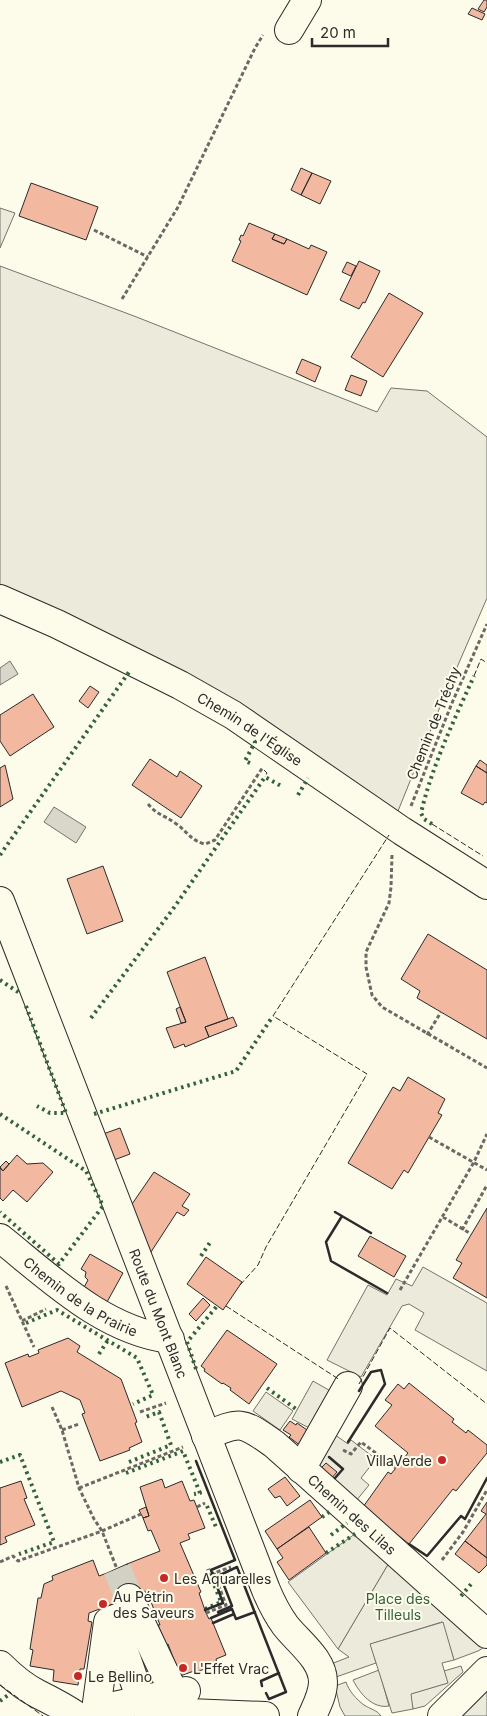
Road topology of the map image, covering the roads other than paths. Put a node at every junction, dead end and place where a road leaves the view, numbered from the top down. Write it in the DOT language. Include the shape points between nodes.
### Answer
graph roads {
  1 [pos="307,0"];
  2 [pos="277,31"];
  3 [pos="0,599"];
  4 [pos="487,885"];
  5 [pos="0,902"];
  6 [pos="0,1238"];
  7 [pos="170,1340"];
  8 [pos="348,1386"];
  9 [pos="206,1436"];
  10 [pos="301,1469"];
  11 [pos="125,1610"];
  12 [pos="487,1634"];
  13 [pos="0,1665"];
  14 [pos="487,1671"];
  15 [pos="145,1708"];
  16 [pos="77,1716"];
  17 [pos="265,1716"];
  18 [pos="312,1716"];
  19 [pos="442,1716"];
  1 -- 2 [label="street"];
  3 -- 4 [label="street, Chemin de l'Église" via="58,624 233,714 402,831"];
  5 -- 7 [label="street, Route du Mont Blanc"];
  6 -- 7 [label="street, Chemin de la Prairie" via="90,1308 144,1335"];
  7 -- 9 [label="street, Route du Mont Blanc"];
  8 -- 10 [label="street"];
  9 -- 10 [label="street, Chemin des Lilas" via="241,1425 274,1444"];
  9 -- 18 [label="street, Route du Mont Blanc" via="271,1602 320,1668 322,1692"];
  10 -- 12 [label="street, Chemin des Lilas"];
  11 -- 15 [label="street"];
  11 -- 15 [label="street" via="180,1692"];
  11 -- 15 [label="street" via="108,1622 96,1710"];
  13 -- 16 [label="street" via="22,1684"];
  14 -- 19 [label="street"];
  15 -- 17 [label="street"];
}
